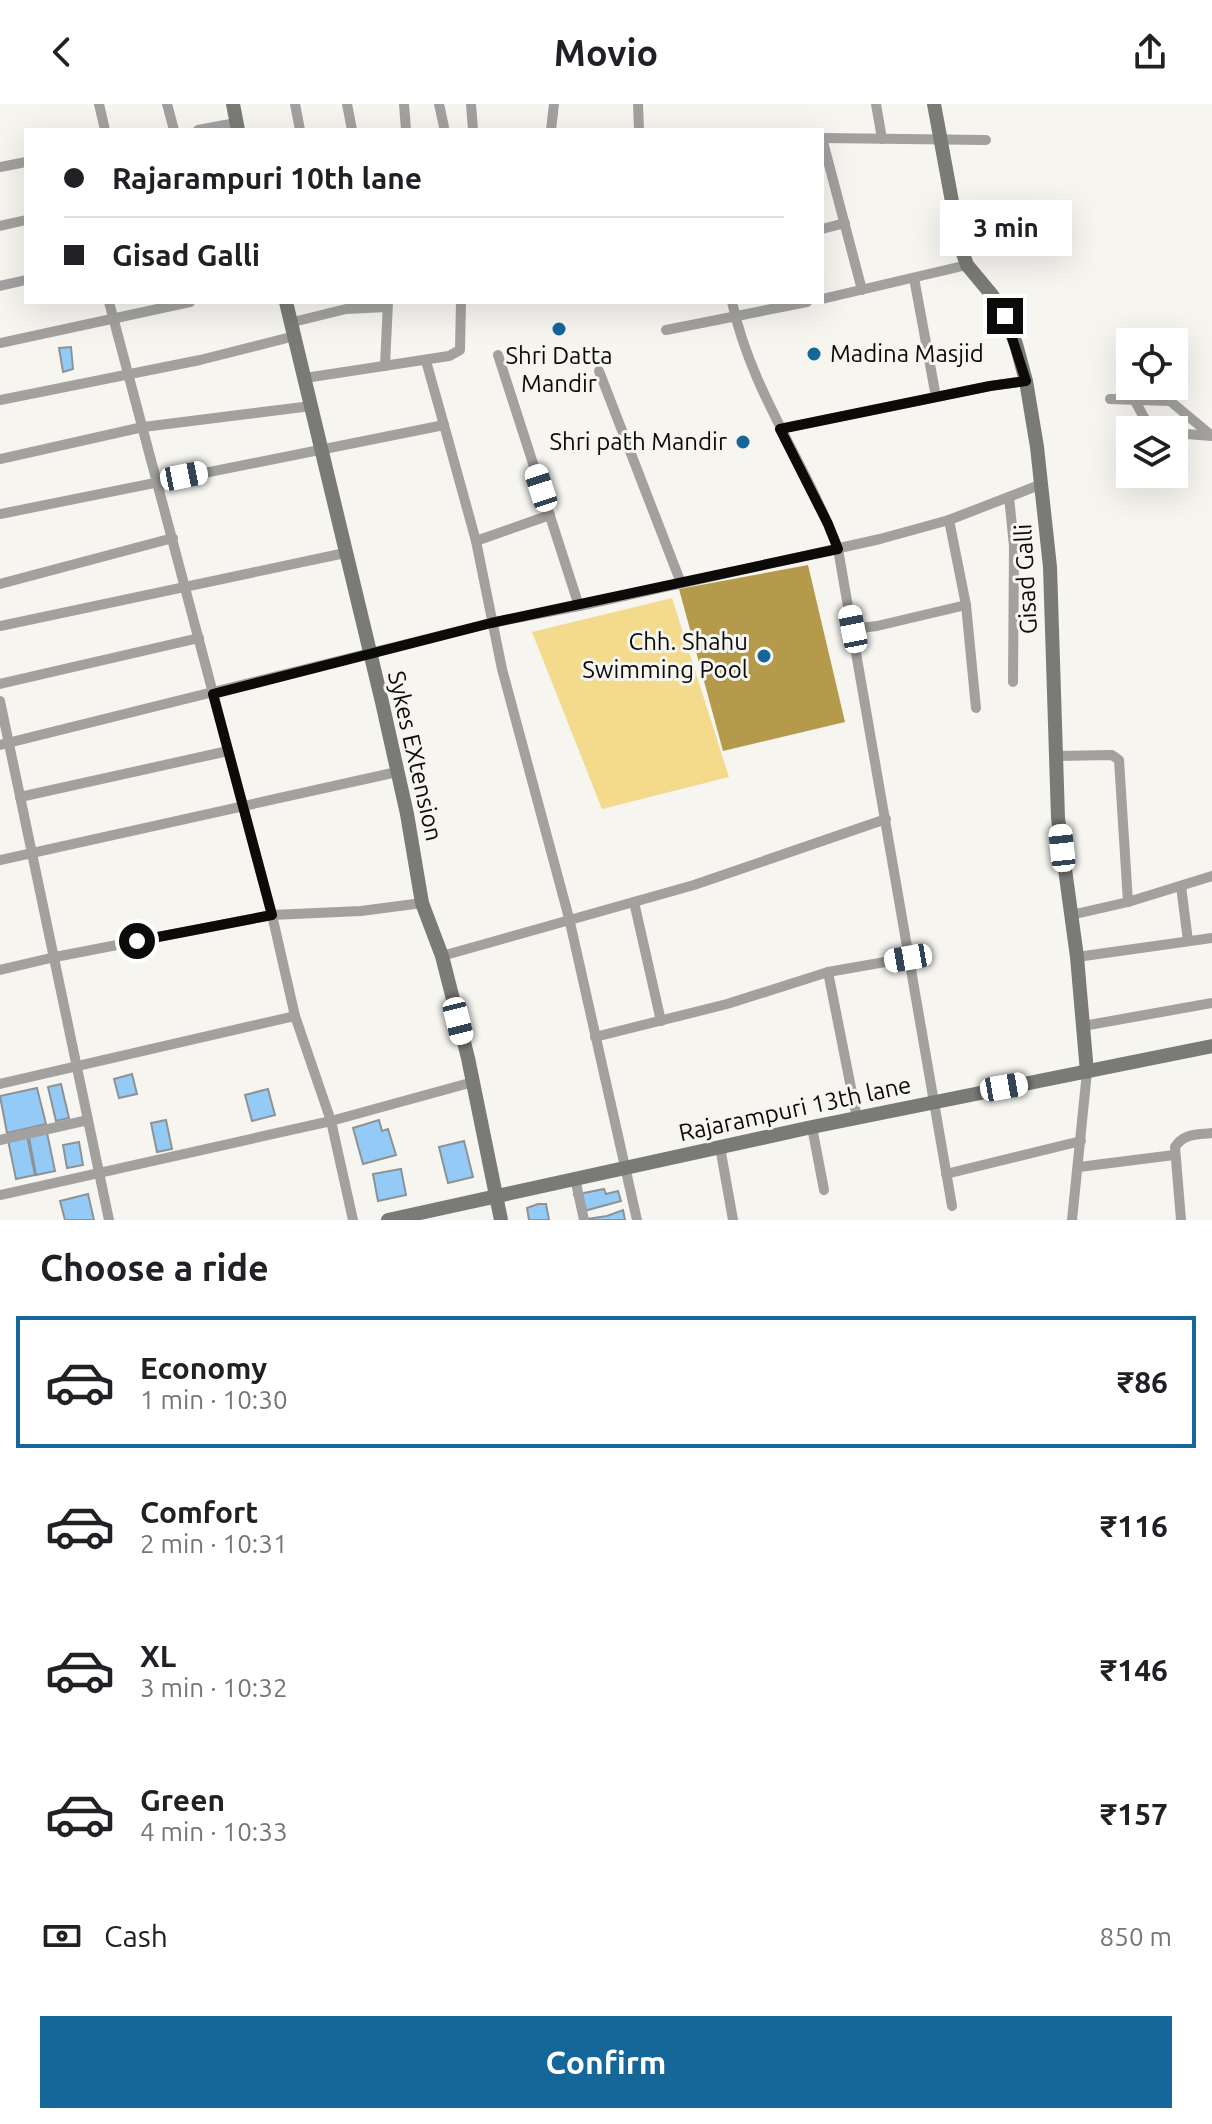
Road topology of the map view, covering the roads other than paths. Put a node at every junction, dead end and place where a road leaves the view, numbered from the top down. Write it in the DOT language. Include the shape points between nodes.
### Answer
graph roads {
  1 [pos="99,104"];
  2 [pos="167,104"];
  3 [pos="233,104"];
  4 [pos="295,104"];
  5 [pos="347,104"];
  6 [pos="404,104"];
  7 [pos="439,104"];
  8 [pos="471,104"];
  9 [pos="554,104"];
  10 [pos="638,104"];
  11 [pos="876,104"];
  12 [pos="934,104"];
  13 [pos="237,126"];
  14 [pos="444,127"];
  15 [pos="105,128"];
  16 [pos="173,128"];
  17 [pos="300,128"];
  18 [pos="352,128"];
  19 [pos="406,128"];
  20 [pos="473,128"];
  21 [pos="551,128"];
  22 [pos="639,128"];
  23 [pos="824,138"];
  24 [pos="882,139"];
  25 [pos="941,139"];
  26 [pos="986,140"];
  27 [pos="824,145"];
  28 [pos="24,162"];
  29 [pos="0,167"];
  30 [pos="24,220"];
  31 [pos="845,223"];
  32 [pos="0,226"];
  33 [pos="824,228"];
  34 [pos="967,265"];
  35 [pos="914,278"];
  36 [pos="24,280"];
  37 [pos="0,286"];
  38 [pos="862,290"];
  39 [pos="824,299"];
  40 [pos="110,304"];
  41 [pos="180,304"];
  42 [pos="287,304"];
  43 [pos="388,304"];
  44 [pos="461,304"];
  45 [pos="732,304"];
  46 [pos="798,304"];
  47 [pos="735,318"];
  48 [pos="114,319"];
  49 [pos="294,329"];
  50 [pos="666,330"];
  51 [pos="0,343"];
  52 [pos="498,355"];
  53 [pos="426,361"];
  54 [pos="385,366"];
  55 [pos="599,371"];
  56 [pos="129,376"];
  57 [pos="305,378"];
  58 [pos="1026,381"];
  59 [pos="936,397"];
  60 [pos="1110,399"];
  61 [pos="1116,399"];
  62 [pos="0,400"];
  63 [pos="1152,400"];
  64 [pos="311,406"];
  65 [pos="444,425"];
  66 [pos="143,427"];
  67 [pos="780,429"];
  68 [pos="1188,434"];
  69 [pos="1212,436"];
  70 [pos="320,450"];
  71 [pos="0,459"];
  72 [pos="157,481"];
  73 [pos="1042,484"];
  74 [pos="1009,497"];
  75 [pos="0,514"];
  76 [pos="550,515"];
  77 [pos="949,520"];
  78 [pos="173,538"];
  79 [pos="476,541"];
  80 [pos="838,549"];
  81 [pos="345,553"];
  82 [pos="681,583"];
  83 [pos="0,584"];
  84 [pos="185,587"];
  85 [pos="966,605"];
  86 [pos="579,606"];
  87 [pos="491,623"];
  88 [pos="0,626"];
  89 [pos="853,629"];
  90 [pos="199,638"];
  91 [pos="369,654"];
  92 [pos="1013,682"];
  93 [pos="0,684"];
  94 [pos="213,694"];
  95 [pos="0,701"];
  96 [pos="976,708"];
  97 [pos="4,744"];
  98 [pos="228,751"];
  99 [pos="1056,756"];
  100 [pos="397,772"];
  101 [pos="20,797"];
  102 [pos="243,806"];
  103 [pos="886,819"];
  104 [pos="30,853"];
  105 [pos="0,860"];
  106 [pos="1212,876"];
  107 [pos="1181,886"];
  108 [pos="634,902"];
  109 [pos="1128,902"];
  110 [pos="422,903"];
  111 [pos="272,915"];
  112 [pos="1071,915"];
  113 [pos="569,918"];
  114 [pos="1212,938"];
  115 [pos="1188,941"];
  116 [pos="442,956"];
  117 [pos="55,957"];
  118 [pos="1077,957"];
  119 [pos="908,958"];
  120 [pos="0,970"];
  121 [pos="828,972"];
  122 [pos="1212,1003"];
  123 [pos="295,1016"];
  124 [pos="661,1021"];
  125 [pos="1083,1026"];
  126 [pos="595,1037"];
  127 [pos="1212,1046"];
  128 [pos="77,1067"];
  129 [pos="1087,1072"];
  130 [pos="473,1082"];
  131 [pos="0,1084"];
  132 [pos="934,1103"];
  133 [pos="857,1118"];
  134 [pos="88,1120"];
  135 [pos="331,1121"];
  136 [pos="812,1127"];
  137 [pos="1212,1133"];
  138 [pos="0,1140"];
  139 [pos="1081,1141"];
  140 [pos="720,1147"];
  141 [pos="1174,1155"];
  142 [pos="625,1167"];
  143 [pos="1079,1167"];
  144 [pos="946,1174"];
  145 [pos="99,1175"];
  146 [pos="575,1178"];
  147 [pos="824,1190"];
  148 [pos="0,1195"];
  149 [pos="495,1195"];
  150 [pos="952,1206"];
  151 [pos="109,1220"];
  152 [pos="353,1220"];
  153 [pos="388,1220"];
  154 [pos="501,1220"];
  155 [pos="584,1220"];
  156 [pos="637,1220"];
  157 [pos="733,1220"];
  158 [pos="1072,1220"];
  159 [pos="1181,1220"];
  1 -- 15 [label="street"];
  2 -- 16 [label="street"];
  3 -- 13 [label="street"];
  4 -- 17 [label="street"];
  5 -- 18 [label="street"];
  6 -- 19 [label="street"];
  7 -- 14 [label="street"];
  8 -- 20 [label="street"];
  9 -- 21 [label="street"];
  10 -- 22 [label="street"];
  11 -- 24 [label="street"];
  12 -- 25 [label="street, Gisad Galli"];
  23 -- 24 [label="street"];
  24 -- 25 [label="street"];
  25 -- 26 [label="street"];
  25 -- 34 [label="street, Gisad Galli"];
  27 -- 31 [label="street"];
  28 -- 29 [label="street"];
  30 -- 32 [label="street"];
  31 -- 33 [label="street"];
  31 -- 38 [label="street"];
  34 -- 35 [label="street"];
  34 -- 58 [label="street, Gisad Galli" via="1005,316"];
  35 -- 38 [label="street"];
  35 -- 59 [label="street"];
  36 -- 37 [label="street"];
  38 -- 39 [label="street"];
  40 -- 48 [label="street"];
  41 -- 48 [label="street"];
  42 -- 49 [label="street, Sykes EXtension"];
  43 -- 49 [label="street" via="346,309"];
  43 -- 54 [label="street"];
  44 -- 53 [label="street" via="460,350"];
  45 -- 47 [label="street"];
  46 -- 47 [label="street"];
  47 -- 50 [label="street"];
  47 -- 67 [label="street"];
  48 -- 51 [label="street"];
  48 -- 56 [label="street"];
  49 -- 56 [label="street"];
  49 -- 57 [label="street, Sykes EXtension"];
  52 -- 76 [label="street"];
  53 -- 54 [label="street"];
  53 -- 65 [label="street"];
  54 -- 57 [label="street"];
  55 -- 82 [label="street"];
  56 -- 62 [label="street"];
  56 -- 66 [label="street"];
  57 -- 64 [label="street, Sykes EXtension"];
  58 -- 59 [label="street"];
  58 -- 73 [label="street, Gisad Galli"];
  59 -- 67 [label="street"];
  60 -- 61 [label="street"];
  63 -- 69 [label="street" via="1170,401"];
  64 -- 66 [label="street"];
  64 -- 70 [label="street, Sykes EXtension"];
  65 -- 70 [label="street"];
  65 -- 79 [label="street"];
  66 -- 71 [label="street"];
  66 -- 72 [label="street"];
  67 -- 80 [label="street"];
  68 -- 69 [label="street"];
  70 -- 72 [label="street"];
  70 -- 81 [label="street, Sykes EXtension"];
  72 -- 75 [label="street"];
  72 -- 78 [label="street"];
  73 -- 74 [label="street"];
  73 -- 99 [label="street, Gisad Galli"];
  74 -- 77 [label="street"];
  74 -- 92 [label="street"];
  76 -- 79 [label="street"];
  76 -- 86 [label="street"];
  77 -- 80 [label="street"];
  77 -- 85 [label="street"];
  78 -- 83 [label="street"];
  78 -- 84 [label="street"];
  79 -- 87 [label="street"];
  80 -- 82 [label="street"];
  80 -- 89 [label="street"];
  81 -- 84 [label="street"];
  81 -- 91 [label="street, Sykes EXtension"];
  82 -- 86 [label="street"];
  84 -- 88 [label="street"];
  84 -- 90 [label="street"];
  85 -- 89 [label="street"];
  85 -- 96 [label="street"];
  86 -- 87 [label="street"];
  87 -- 91 [label="street"];
  87 -- 113 [label="street"];
  89 -- 103 [label="street"];
  90 -- 93 [label="street"];
  90 -- 94 [label="street"];
  91 -- 94 [label="street"];
  91 -- 100 [label="street, Sykes EXtension"];
  94 -- 97 [label="street"];
  94 -- 98 [label="street"];
  95 -- 97 [label="street"];
  97 -- 101 [label="street"];
  98 -- 101 [label="street"];
  98 -- 102 [label="street"];
  99 -- 109 [label="street" via="1112,755 1119,760"];
  99 -- 112 [label="street, Gisad Galli"];
  100 -- 102 [label="street"];
  100 -- 110 [label="street, Sykes EXtension"];
  101 -- 104 [label="street"];
  102 -- 104 [label="street"];
  102 -- 111 [label="street"];
  103 -- 108 [label="street"];
  103 -- 119 [label="street"];
  104 -- 105 [label="street"];
  104 -- 117 [label="street"];
  106 -- 107 [label="street"];
  107 -- 109 [label="street"];
  107 -- 115 [label="street"];
  108 -- 113 [label="street"];
  108 -- 124 [label="street"];
  109 -- 112 [label="street"];
  110 -- 111 [label="street"];
  110 -- 116 [label="street, Sykes EXtension"];
  111 -- 117 [label="street"];
  111 -- 123 [label="street"];
  112 -- 118 [label="street, Gisad Galli"];
  113 -- 116 [label="street"];
  113 -- 126 [label="street"];
  114 -- 115 [label="street"];
  115 -- 118 [label="street"];
  116 -- 130 [label="street, Sykes EXtension"];
  117 -- 120 [label="street"];
  117 -- 128 [label="street"];
  118 -- 125 [label="street, Gisad Galli"];
  119 -- 121 [label="street"];
  119 -- 132 [label="street"];
  121 -- 124 [label="street"];
  121 -- 133 [label="street"];
  122 -- 125 [label="street"];
  123 -- 128 [label="street"];
  123 -- 135 [label="street"];
  124 -- 126 [label="street"];
  125 -- 129 [label="street, Gisad Galli"];
  126 -- 142 [label="street"];
  127 -- 129 [label="street, Rajarampuri 13th lane"];
  128 -- 131 [label="street"];
  128 -- 134 [label="street"];
  129 -- 132 [label="street, Rajarampuri 13th lane"];
  129 -- 139 [label="street"];
  130 -- 135 [label="street"];
  130 -- 149 [label="street, Sykes EXtension"];
  132 -- 133 [label="street, Rajarampuri 13th lane"];
  132 -- 144 [label="street"];
  133 -- 136 [label="street, Rajarampuri 13th lane"];
  134 -- 138 [label="street"];
  134 -- 145 [label="street"];
  135 -- 145 [label="street"];
  135 -- 152 [label="street"];
  136 -- 140 [label="street, Rajarampuri 13th lane"];
  136 -- 147 [label="street"];
  137 -- 141 [label="street" via="1180,1139"];
  139 -- 143 [label="street"];
  139 -- 144 [label="street"];
  140 -- 142 [label="street, Rajarampuri 13th lane"];
  140 -- 157 [label="street"];
  141 -- 143 [label="street"];
  141 -- 159 [label="street"];
  142 -- 146 [label="street, Rajarampuri 13th lane"];
  142 -- 156 [label="street"];
  143 -- 158 [label="street"];
  144 -- 150 [label="street"];
  145 -- 148 [label="street"];
  145 -- 151 [label="street"];
  146 -- 149 [label="street, Rajarampuri 13th lane"];
  146 -- 155 [label="street"];
  149 -- 153 [label="street, Rajarampuri 13th lane"];
  149 -- 154 [label="street, Sykes EXtension"];
}
